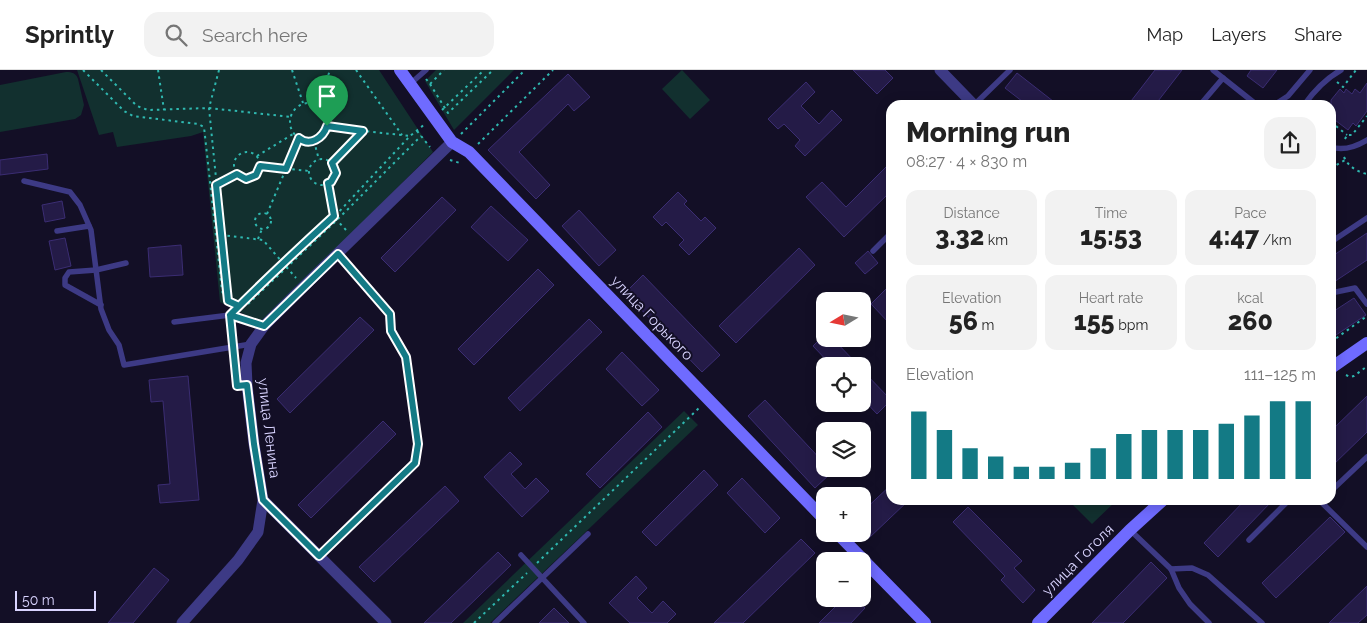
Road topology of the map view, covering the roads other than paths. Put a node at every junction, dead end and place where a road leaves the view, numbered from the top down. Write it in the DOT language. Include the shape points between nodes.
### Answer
graph roads {
  1 [pos="400,70"];
  2 [pos="940,70"];
  3 [pos="1010,70"];
  4 [pos="1214,70"];
  5 [pos="1310,70"];
  6 [pos="1341,70"];
  7 [pos="424,72"];
  8 [pos="1223,78"];
  9 [pos="410,84"];
  10 [pos="969,100"];
  11 [pos="979,100"];
  12 [pos="1204,100"];
  13 [pos="1251,100"];
  14 [pos="1282,100"];
  15 [pos="1307,100"];
  16 [pos="1367,140"];
  17 [pos="452,142"];
  18 [pos="1336,147"];
  19 [pos="24,181"];
  20 [pos="1367,218"];
  21 [pos="89,226"];
  22 [pos="57,231"];
  23 [pos="886,239"];
  24 [pos="1336,239"];
  25 [pos="874,251"];
  26 [pos="338,254"];
  27 [pos="126,263"];
  28 [pos="96,270"];
  29 [pos="1336,292"];
  30 [pos="1367,304"];
  31 [pos="101,305"];
  32 [pos="174,322"];
  33 [pos="264,326"];
  34 [pos="251,344"];
  35 [pos="1366,346"];
  36 [pos="1336,365"];
  37 [pos="1367,457"];
  38 [pos="1336,486"];
  39 [pos="263,500"];
  40 [pos="1158,505"];
  41 [pos="1284,505"];
  42 [pos="1325,505"];
  43 [pos="816,511"];
  44 [pos="1130,530"];
  45 [pos="588,534"];
  46 [pos="1249,540"];
  47 [pos="846,542"];
  48 [pos="1367,547"];
  49 [pos="521,555"];
  50 [pos="319,556"];
  51 [pos="1172,569"];
  52 [pos="541,579"];
  53 [pos="182,623"];
  54 [pos="386,623"];
  55 [pos="496,623"];
  56 [pos="584,623"];
  57 [pos="925,623"];
  58 [pos="1038,623"];
  59 [pos="1210,623"];
  60 [pos="1262,623"];
  1 -- 9 [label="street"];
  2 -- 10 [label="street"];
  3 -- 11 [label="lane"];
  4 -- 8 [label="lane"];
  5 -- 14 [label="lane"];
  6 -- 15 [label="lane" via="1313,91"];
  7 -- 9 [label="lane"];
  8 -- 12 [label="lane"];
  8 -- 13 [label="lane"];
  9 -- 17 [label="street"];
  16 -- 18 [label="lane" via="1357,146"];
  17 -- 26 [label="street, улица Ленина"];
  17 -- 43 [label="street, улица Горького" via="469,152"];
  19 -- 21 [label="lane" via="70,192"];
  20 -- 24 [label="lane"];
  21 -- 22 [label="lane"];
  21 -- 28 [label="lane"];
  23 -- 25 [label="lane"];
  26 -- 33 [label="street, улица Ленина"];
  26 -- 50 [label="lane" via="390,314 391,331 406,357 418,444 415,463"];
  27 -- 28 [label="lane"];
  28 -- 31 [label="lane"];
  28 -- 31 [label="lane" via="69,272 65,285"];
  29 -- 30 [label="lane" via="1356,288"];
  31 -- 34 [label="lane" via="124,365"];
  32 -- 33 [label="lane" via="230,315"];
  33 -- 34 [label="street, улица Ленина"];
  34 -- 39 [label="street, улица Ленина" via="246,363 247,385"];
  35 -- 36 [label="street"];
  37 -- 38 [label="lane"];
  39 -- 50 [label="street"];
  39 -- 53 [label="street, улица Ленина" via="258,532 238,560"];
  40 -- 44 [label="street, улица Гоголя"];
  41 -- 46 [label="lane"];
  42 -- 48 [label="lane"];
  44 -- 51 [label="lane"];
  44 -- 58 [label="street, улица Гоголя"];
  45 -- 52 [label="lane"];
  47 -- 57 [label="street"];
  49 -- 52 [label="lane"];
  50 -- 54 [label="street"];
  51 -- 59 [label="lane" via="1190,604"];
  51 -- 60 [label="lane" via="1192,568 1208,575"];
  52 -- 55 [label="lane"];
  52 -- 56 [label="lane"];
}
